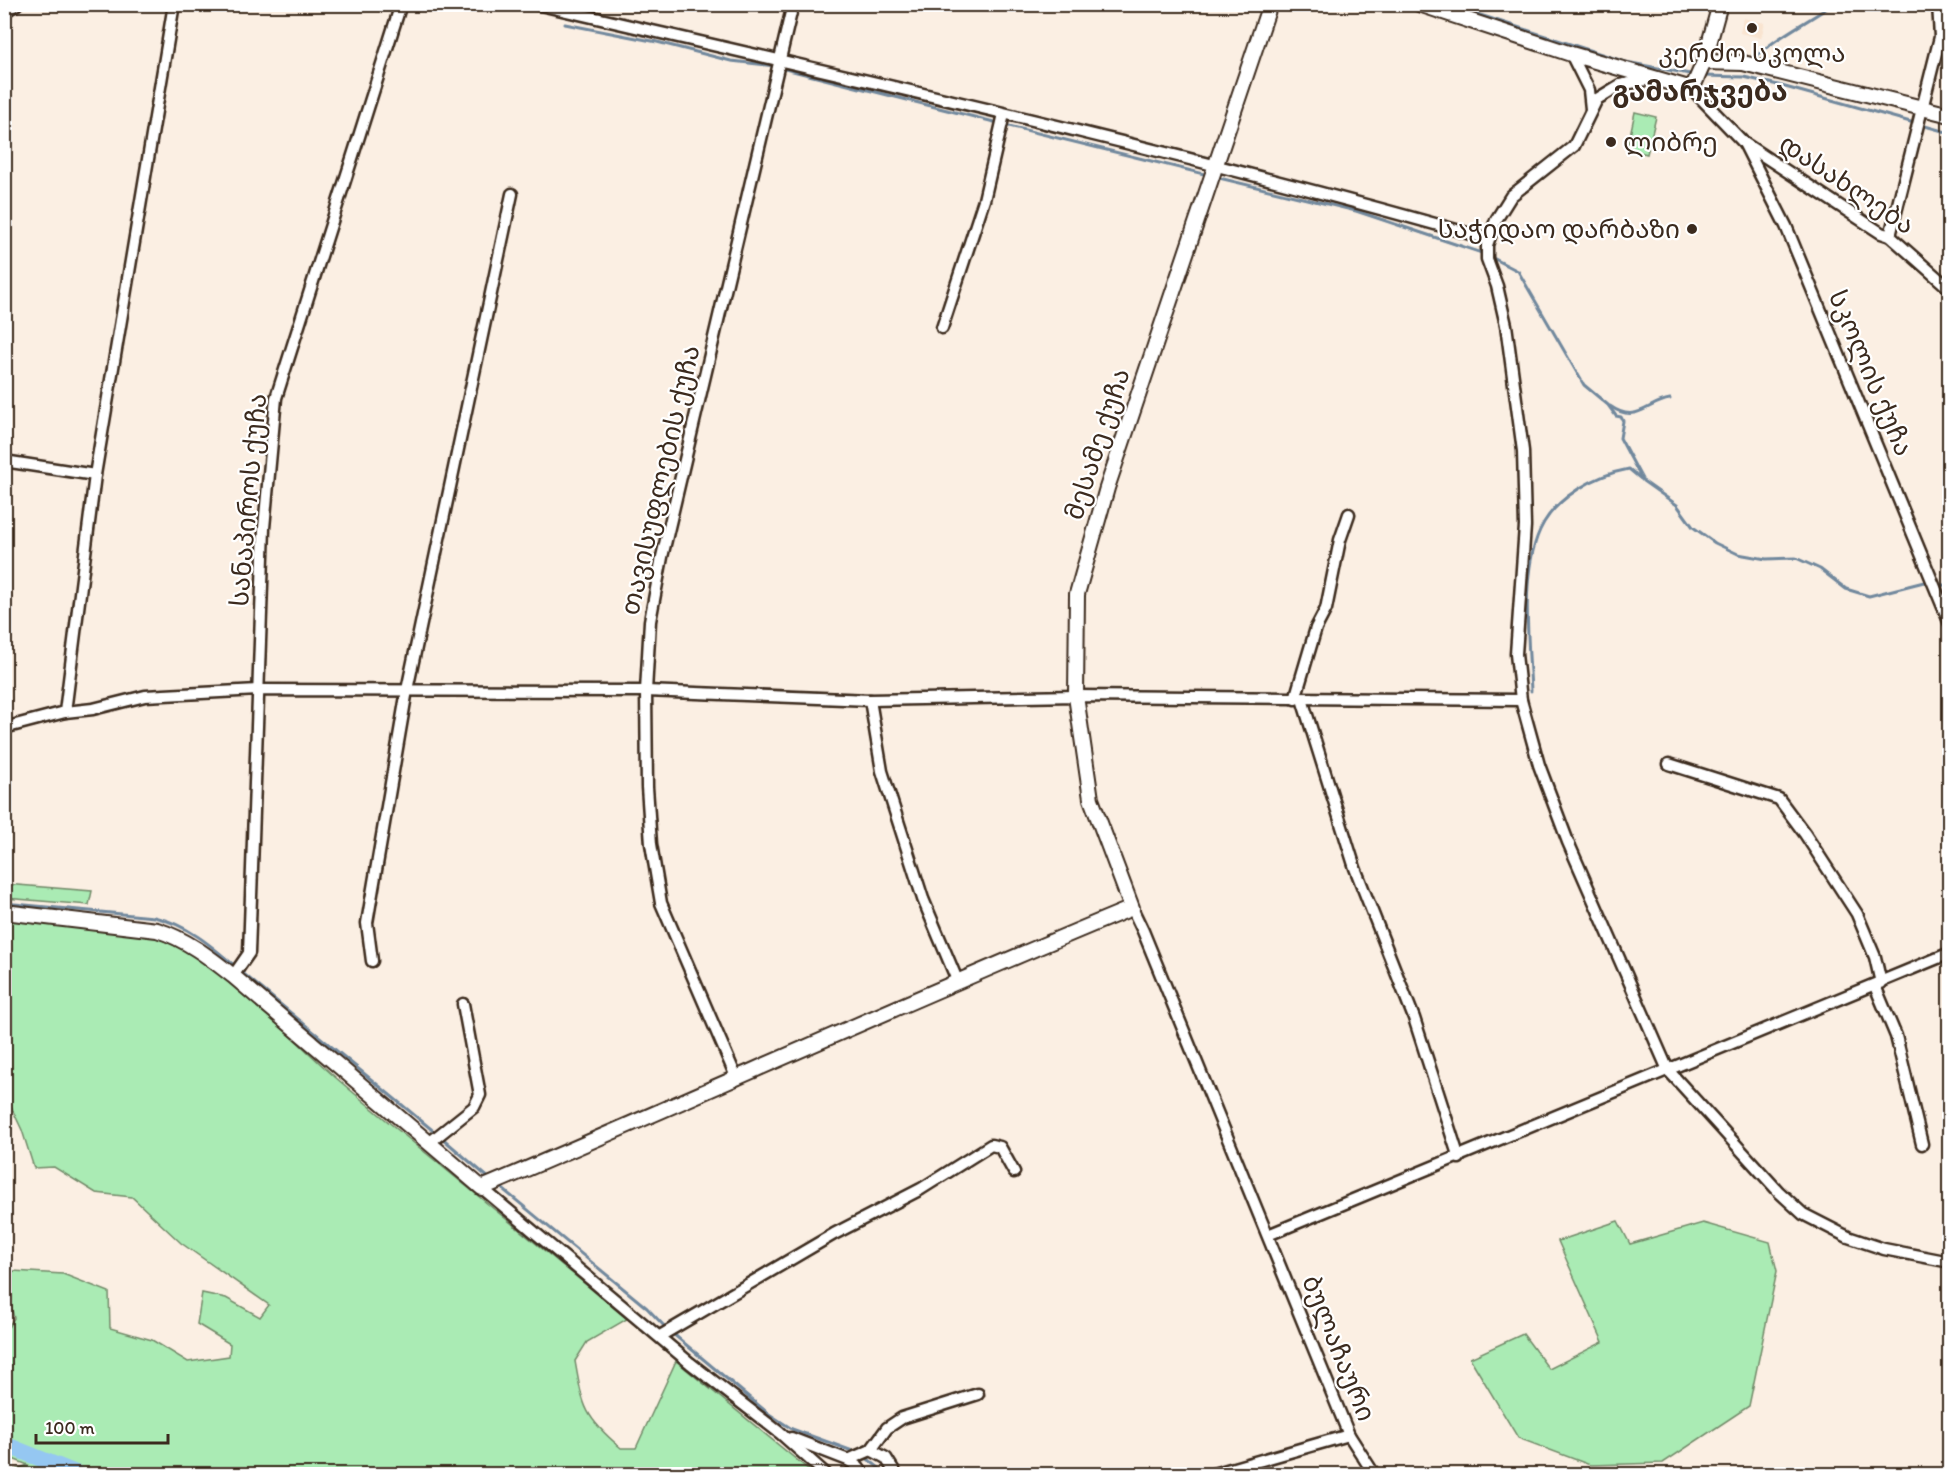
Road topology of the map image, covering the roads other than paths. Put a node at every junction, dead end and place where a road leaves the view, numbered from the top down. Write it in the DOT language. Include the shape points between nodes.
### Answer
graph roads {
  1 [pos="17,4"];
  2 [pos="174,4"];
  3 [pos="401,4"];
  4 [pos="536,4"];
  5 [pos="793,4"];
  6 [pos="1270,4"];
  7 [pos="1419,4"];
  8 [pos="1720,4"];
  9 [pos="1938,4"];
  10 [pos="4,12"];
  11 [pos="1571,54"];
  12 [pos="781,61"];
  13 [pos="1704,62"];
  14 [pos="1654,79"];
  15 [pos="1692,89"];
  16 [pos="1921,107"];
  17 [pos="1591,109"];
  18 [pos="1004,114"];
  19 [pos="1950,115"];
  20 [pos="1744,143"];
  21 [pos="1217,167"];
  22 [pos="512,194"];
  23 [pos="1890,236"];
  24 [pos="1488,239"];
  25 [pos="1950,289"];
  26 [pos="942,328"];
  27 [pos="4,461"];
  28 [pos="95,475"];
  29 [pos="1349,514"];
  30 [pos="1950,624"];
  31 [pos="258,690"];
  32 [pos="407,690"];
  33 [pos="646,691"];
  34 [pos="1076,696"];
  35 [pos="1299,699"];
  36 [pos="870,700"];
  37 [pos="1521,700"];
  38 [pos="65,712"];
  39 [pos="4,728"];
  40 [pos="1669,764"];
  41 [pos="1132,908"];
  42 [pos="4,912"];
  43 [pos="1950,953"];
  44 [pos="372,961"];
  45 [pos="233,976"];
  46 [pos="957,980"];
  47 [pos="1878,984"];
  48 [pos="463,1004"];
  49 [pos="1668,1070"];
  50 [pos="737,1079"];
  51 [pos="429,1143"];
  52 [pos="1922,1144"];
  53 [pos="1459,1158"];
  54 [pos="1014,1172"];
  55 [pos="482,1188"];
  56 [pos="1268,1235"];
  57 [pos="1950,1262"];
  58 [pos="660,1336"];
  59 [pos="978,1394"];
  60 [pos="780,1433"];
  61 [pos="1349,1435"];
  62 [pos="871,1450"];
  63 [pos="848,1460"];
  64 [pos="826,1474"];
  65 [pos="863,1474"];
  66 [pos="896,1474"];
  67 [pos="1213,1474"];
  68 [pos="1374,1474"];
  1 -- 10 [label="street"];
  2 -- 28 [label="street"];
  3 -- 31 [label="street, სანაპიროს ქუჩა" via="276,398 264,528"];
  4 -- 12 [label="street"];
  5 -- 12 [label="street, თავისუფლების ქუჩა"];
  6 -- 21 [label="street, მესამე ქუჩა"];
  7 -- 11 [label="street"];
  8 -- 13 [label="street"];
  9 -- 16 [label="street" via="1940,37"];
  11 -- 14 [label="street"];
  11 -- 17 [label="street" via="1589,90"];
  12 -- 18 [label="street"];
  12 -- 33 [label="street, თავისუფლების ქუჩა" via="662,557 650,621"];
  13 -- 15 [label="street"];
  13 -- 16 [label="street" via="1743,63"];
  14 -- 15 [label="street"];
  14 -- 17 [label="street" via="1620,85 1597,99"];
  15 -- 20 [label="street"];
  16 -- 19 [label="street"];
  16 -- 23 [label="street"];
  17 -- 24 [label="street" via="1574,146 1510,196"];
  18 -- 21 [label="street"];
  18 -- 26 [label="street" via="984,200"];
  20 -- 23 [label="street, დასახლება"];
  20 -- 30 [label="street, სკოლის ქუჩა" via="1786,226"];
  21 -- 24 [label="street"];
  21 -- 34 [label="street, მესამე ქუჩა" via="1118,455 1077,594"];
  22 -- 32 [label="street"];
  23 -- 25 [label="street, დასახლება"];
  24 -- 37 [label="street" via="1487,259 1506,325 1523,451 1525,525 1516,654"];
  27 -- 28 [label="street"];
  28 -- 38 [label="street"];
  29 -- 35 [label="street"];
  31 -- 32 [label="street"];
  31 -- 38 [label="street" via="145,696"];
  31 -- 45 [label="street, სანაპიროს ქუჩა" via="249,953"];
  32 -- 33 [label="street"];
  32 -- 44 [label="street" via="367,924"];
  33 -- 36 [label="street"];
  33 -- 50 [label="street, თავისუფლების ქუჩა" via="646,788 661,903"];
  34 -- 35 [label="street"];
  34 -- 36 [label="street"];
  34 -- 41 [label="street, მესამე ქუჩა" via="1091,799"];
  35 -- 37 [label="street"];
  35 -- 53 [label="street" via="1355,868 1414,1018"];
  36 -- 46 [label="street" via="882,771 923,898"];
  37 -- 49 [label="street" via="1539,765 1568,842"];
  38 -- 39 [label="street"];
  40 -- 47 [label="street" via="1779,800 1857,914 1871,946"];
  41 -- 46 [label="street"];
  41 -- 56 [label="street, ბულაჩაური"];
  42 -- 45 [label="street" via="157,930 191,945"];
  43 -- 47 [label="street"];
  45 -- 51 [label="street"];
  46 -- 50 [label="street"];
  47 -- 49 [label="street"];
  47 -- 52 [label="street" via="1896,1036"];
  48 -- 51 [label="street" via="480,1095 474,1107"];
  49 -- 53 [label="street"];
  49 -- 57 [label="street" via="1803,1214 1848,1237 1884,1249"];
  50 -- 55 [label="street"];
  51 -- 55 [label="street"];
  53 -- 56 [label="street"];
  54 -- 58 [label="street" via="1000,1147 991,1145 921,1189 834,1234"];
  55 -- 58 [label="street"];
  56 -- 61 [label="street, ბულაჩაური"];
  58 -- 60 [label="street"];
  59 -- 62 [label="street" via="902,1419 887,1428"];
  60 -- 63 [label="street"];
  60 -- 64 [label="street"];
  61 -- 67 [label="street"];
  61 -- 68 [label="street, ბულაჩაური"];
  62 -- 63 [label="street"];
  62 -- 66 [label="street" via="886,1458"];
  63 -- 65 [label="street"];
}
